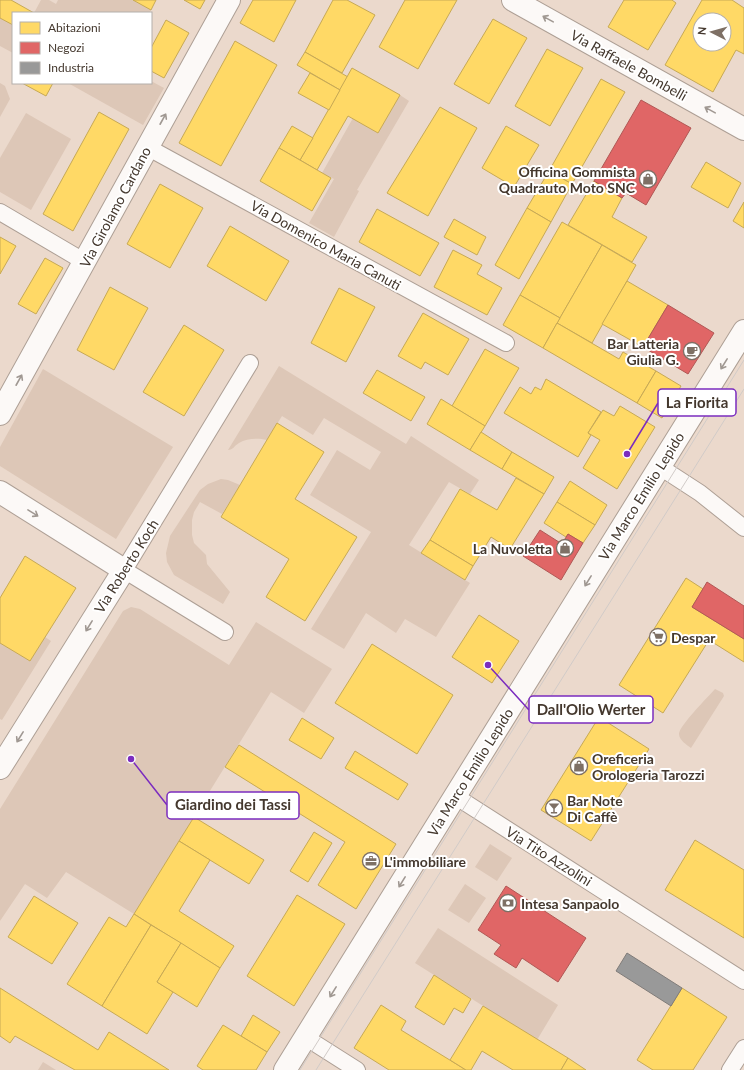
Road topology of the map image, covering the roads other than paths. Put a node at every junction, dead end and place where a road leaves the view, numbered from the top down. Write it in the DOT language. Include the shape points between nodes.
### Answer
graph roads {
  1 [pos="229,0"];
  2 [pos="514,0"];
  3 [pos="744,129"];
  4 [pos="147,147"];
  5 [pos="0,212"];
  6 [pos="85,262"];
  7 [pos="744,331"];
  8 [pos="506,343"];
  9 [pos="250,364"];
  10 [pos="0,414"];
  11 [pos="660,467"];
  12 [pos="0,492"];
  13 [pos="744,528"];
  14 [pos="124,570"];
  15 [pos="225,632"];
  16 [pos="0,768"];
  17 [pos="454,796"];
  18 [pos="744,981"];
  19 [pos="305,1037"];
  20 [pos="744,1048"];
  21 [pos="285,1070"];
  22 [pos="357,1070"];
  23 [pos="730,1070"];
  4 -- 1 [label="street, Via Girolamo Cardano, one-way"];
  3 -- 2 [label="street, Via Raffaele Bombelli, one-way"];
  4 -- 6 [label="street, Via Girolamo Cardano"];
  4 -- 8 [label="lane, Via Domenico Maria Canuti"];
  5 -- 6 [label="lane"];
  10 -- 6 [label="street, Via Girolamo Cardano, one-way"];
  7 -- 11 [label="street, Via Marco Emilio Lepido, one-way"];
  9 -- 14 [label="lane, Via Roberto Koch"];
  11 -- 13 [label="lane" via="700,493"];
  11 -- 17 [label="street, Via Marco Emilio Lepido, one-way"];
  12 -- 14 [label="street, one-way"];
  14 -- 15 [label="lane"];
  14 -- 16 [label="street, Via Roberto Koch, one-way"];
  17 -- 18 [label="lane, Via Tito Azzolini"];
  17 -- 19 [label="street, Via Marco Emilio Lepido, one-way"];
  19 -- 21 [label="street, Via Marco Emilio Lepido"];
  19 -- 22 [label="lane"];
  20 -- 23 [label="lane"];
}
